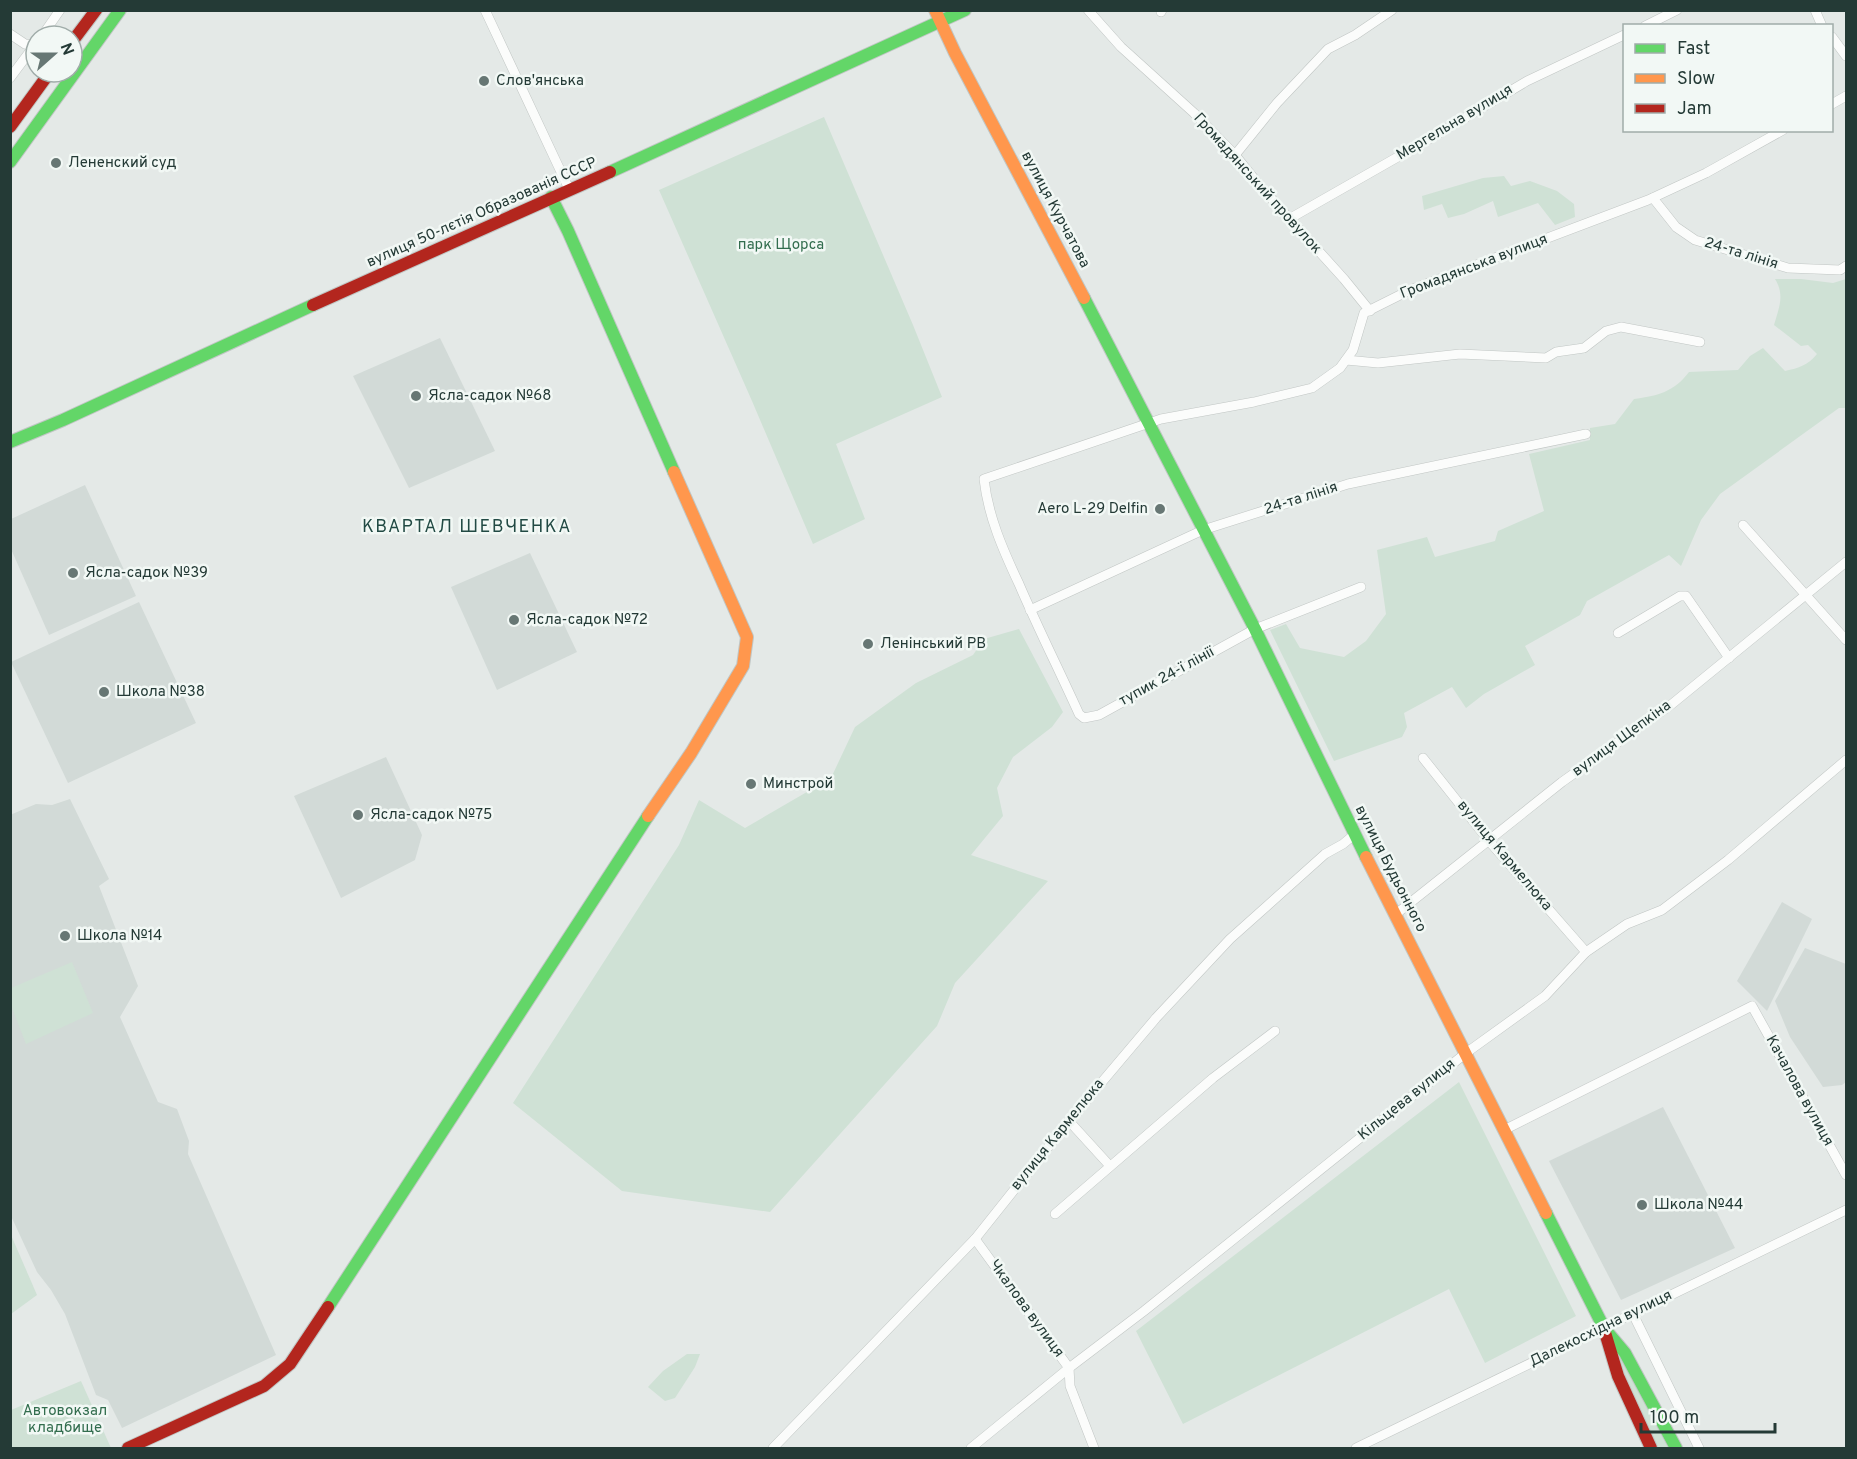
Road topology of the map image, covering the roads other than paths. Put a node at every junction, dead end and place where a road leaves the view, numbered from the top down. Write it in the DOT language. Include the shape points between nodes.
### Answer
graph roads {
  1 [pos="60,10"];
  2 [pos="96,10"];
  3 [pos="120,10"];
  4 [pos="485,10"];
  5 [pos="965,10"];
  6 [pos="1088,10"];
  7 [pos="1392,10"];
  8 [pos="1677,10"];
  9 [pos="1815,10"];
  10 [pos="938,16"];
  11 [pos="50,24"];
  12 [pos="1649,24"];
  13 [pos="1821,24"];
  14 [pos="84,26"];
  15 [pos="10,34"];
  16 [pos="1623,35"];
  17 [pos="1833,38"];
  18 [pos="24,43"];
  19 [pos="1846,56"];
  20 [pos="24,60"];
  21 [pos="10,78"];
  22 [pos="41,84"];
  23 [pos="10,128"];
  24 [pos="1779,132"];
  25 [pos="1235,155"];
  26 [pos="10,162"];
  27 [pos="569,189"];
  28 [pos="551,197"];
  29 [pos="1653,198"];
  30 [pos="1289,219"];
  31 [pos="1846,266"];
  32 [pos="1370,311"];
  33 [pos="1700,342"];
  34 [pos="1346,360"];
  35 [pos="1150,423"];
  36 [pos="1586,434"];
  37 [pos="12,439"];
  38 [pos="1743,525"];
  39 [pos="1203,530"];
  40 [pos="1846,562"];
  41 [pos="1361,588"];
  42 [pos="1807,595"];
  43 [pos="1030,610"];
  44 [pos="1254,629"];
  45 [pos="1618,633"];
  46 [pos="1846,640"];
  47 [pos="1729,658"];
  48 [pos="1424,758"];
  49 [pos="1846,760"];
  50 [pos="1355,834"];
  51 [pos="1489,841"];
  52 [pos="1396,914"];
  53 [pos="1586,952"];
  54 [pos="1275,1031"];
  55 [pos="1466,1053"];
  56 [pos="1069,1120"];
  57 [pos="1504,1130"];
  58 [pos="1110,1166"];
  59 [pos="1846,1175"];
  60 [pos="1846,1210"];
  61 [pos="1055,1214"];
  62 [pos="975,1239"];
  63 [pos="1633,1314"];
  64 [pos="1604,1328"];
  65 [pos="1069,1368"];
  66 [pos="128,1448"];
  67 [pos="773,1449"];
  68 [pos="971,1449"];
  69 [pos="1095,1449"];
  70 [pos="1356,1449"];
  71 [pos="1651,1449"];
  72 [pos="1676,1449"];
  73 [pos="1699,1449"];
  1 -- 11 [label="street"];
  2 -- 14 [label="street"];
  3 -- 26 [label="street"];
  4 -- 27 [label="street"];
  5 -- 10 [label="street, вулиця 50-лєтія Образованія СССР"];
  6 -- 25 [label="street, Громадянський провулок" via="1121,47"];
  7 -- 25 [label="street" via="1328,49"];
  8 -- 12 [label="street"];
  9 -- 13 [label="street"];
  10 -- 27 [label="street, вулиця 50-лєтія Образованія СССР" via="735,116"];
  10 -- 35 [label="street, вулиця Курчатова"];
  15 -- 18 [label="street"];
  16 -- 30 [label="street, Мергельна вулиця" via="1527,81"];
  17 -- 19 [label="street"];
  20 -- 21 [label="street"];
  22 -- 23 [label="street"];
  24 -- 29 [label="street, Громадянська вулиця"];
  25 -- 30 [label="street, Громадянський провулок"];
  27 -- 28 [label="street, вулиця 50-лєтія Образованія СССР"];
  28 -- 37 [label="street, вулиця 50-лєтія Образованія СССР" via="63,420"];
  28 -- 66 [label="street" via="747,637 742,666 691,753 291,1364 264,1386"];
  29 -- 31 [label="street, 24-та лінія" via="1676,227 1695,240 1788,268 1840,270"];
  29 -- 32 [label="street, Громадянська вулиця" via="1410,290"];
  30 -- 32 [label="street, Громадянський провулок"];
  32 -- 34 [label="street" via="1364,313"];
  33 -- 34 [label="street" via="1621,327 1606,331 1584,348 1556,351 1546,358 1460,354 1378,363"];
  34 -- 35 [label="street" via="1312,388"];
  35 -- 39 [label="street, вулиця Будьонного"];
  35 -- 43 [label="street" via="984,479 995,528"];
  36 -- 39 [label="street, 24-та лінія" via="1348,484"];
  38 -- 42 [label="street"];
  39 -- 43 [label="street, 24-та лінія"];
  39 -- 44 [label="street, вулиця Будьонного"];
  40 -- 42 [label="street, вулиця Щепкіна"];
  41 -- 44 [label="street, тупик 24-ї лінії"];
  42 -- 46 [label="street"];
  42 -- 47 [label="street, вулиця Щепкіна"];
  43 -- 44 [label="street, тупик 24-ї лінії" via="1084,718 1099,715"];
  44 -- 50 [label="street, вулиця Будьонного"];
  45 -- 47 [label="street" via="1686,596"];
  47 -- 51 [label="street, вулиця Щепкіна"];
  48 -- 51 [label="street, вулиця Кармелюка"];
  49 -- 53 [label="street, Кільцева вулиця" via="1662,910 1628,924"];
  50 -- 52 [label="street, вулиця Будьонного"];
  50 -- 56 [label="street, вулиця Кармелюка" via="1326,854 1230,939"];
  51 -- 52 [label="street, вулиця Щепкіна"];
  51 -- 53 [label="street, вулиця Кармелюка"];
  52 -- 55 [label="street, вулиця Будьонного"];
  53 -- 55 [label="street, Кільцева вулиця" via="1545,996"];
  54 -- 58 [label="street"];
  55 -- 57 [label="street, вулиця Будьонного"];
  55 -- 65 [label="street, Кільцева вулиця"];
  56 -- 58 [label="street"];
  56 -- 62 [label="street, вулиця Кармелюка"];
  57 -- 59 [label="street, Качалова вулиця" via="1752,1006"];
  57 -- 64 [label="street, вулиця Будьонного"];
  58 -- 61 [label="street"];
  60 -- 63 [label="street, Далекосхідна вулиця"];
  62 -- 65 [label="street, Чкалова вулиця"];
  62 -- 67 [label="street, вулиця Кармелюка"];
  63 -- 64 [label="street, Далекосхідна вулиця"];
  63 -- 73 [label="street"];
  64 -- 70 [label="street, Далекосхідна вулиця"];
  64 -- 71 [label="street, вулиця Будьонного" via="1625,1396"];
  64 -- 72 [label="street, вулиця Будьонного" via="1625,1353"];
  65 -- 68 [label="street, Кільцева вулиця"];
  65 -- 69 [label="street, Чкалова вулиця" via="1070,1386"];
}
